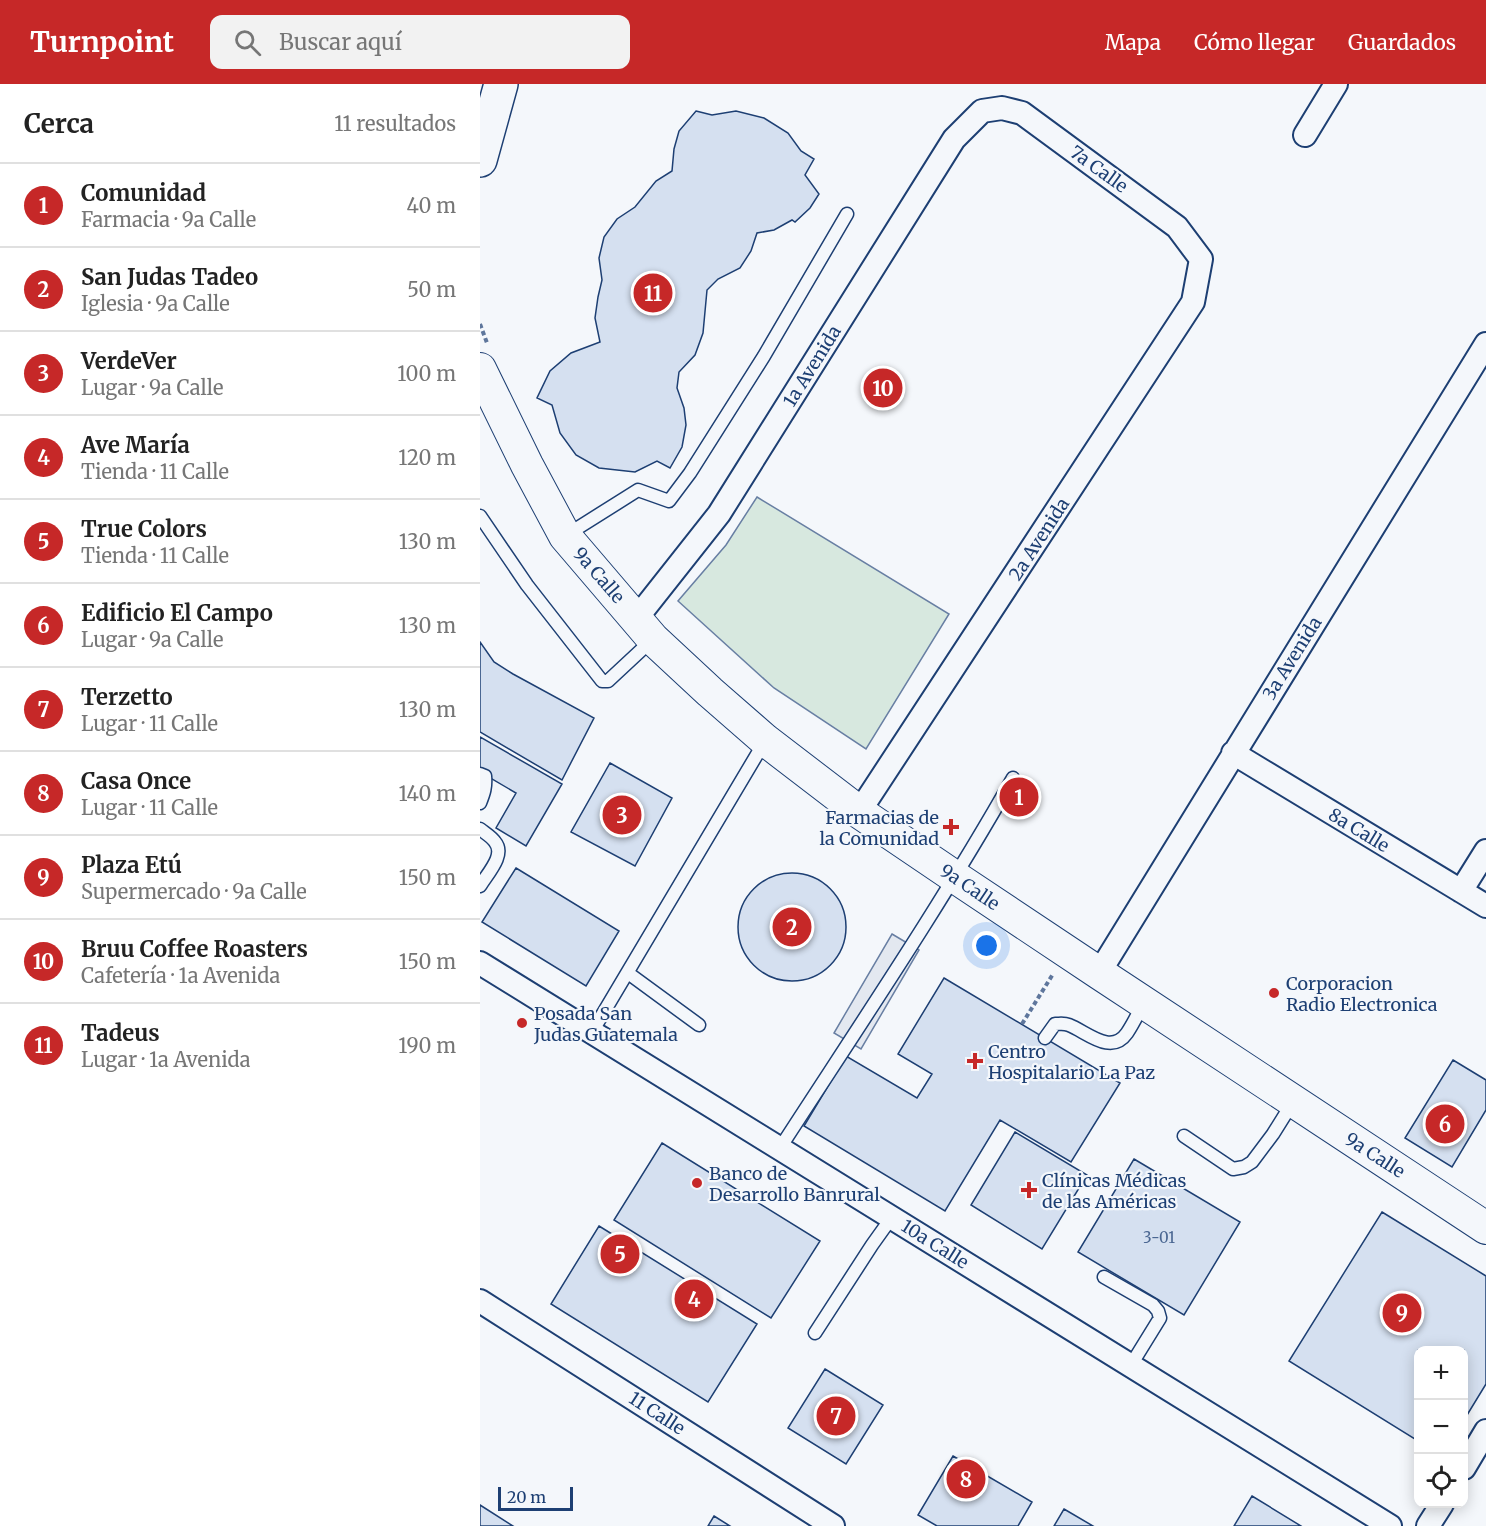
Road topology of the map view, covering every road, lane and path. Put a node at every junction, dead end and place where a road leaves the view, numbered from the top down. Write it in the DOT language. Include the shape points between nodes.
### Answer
graph roads {
  1 [pos="501,84"];
  2 [pos="1336,84"];
  3 [pos="982,111"];
  4 [pos="1305,135"];
  5 [pos="480,160"];
  6 [pos="847,214"];
  7 [pos="1201,259"];
  8 [pos="480,324"];
  9 [pos="1486,344"];
  10 [pos="484,357"];
  11 [pos="480,423"];
  12 [pos="527,465"];
  13 [pos="480,516"];
  14 [pos="565,536"];
  15 [pos="645,629"];
  16 [pos="765,740"];
  17 [pos="1233,753"];
  18 [pos="480,774"];
  19 [pos="1013,778"];
  20 [pos="480,803"];
  21 [pos="860,812"];
  22 [pos="480,829"];
  23 [pos="1486,851"];
  24 [pos="955,877"];
  25 [pos="480,886"];
  26 [pos="1461,891"];
  27 [pos="1486,906"];
  28 [pos="480,963"];
  29 [pos="628,973"];
  30 [pos="1099,973"];
  31 [pos="1053,976"];
  32 [pos="1144,1003"];
  33 [pos="1022,1024"];
  34 [pos="699,1025"];
  35 [pos="592,1032"];
  36 [pos="1045,1038"];
  37 [pos="1294,1101"];
  38 [pos="1184,1136"];
  39 [pos="780,1148"];
  40 [pos="892,1217"];
  41 [pos="1486,1228"];
  42 [pos="1104,1277"];
  43 [pos="480,1301"];
  44 [pos="815,1333"];
  45 [pos="1131,1365"];
  46 [pos="1486,1431"];
  47 [pos="1468,1461"];
  48 [pos="1439,1508"];
  49 [pos="833,1526"];
  50 [pos="1390,1526"];
  51 [pos="1428,1526"];
  1 -- 5 [label="main road"];
  2 -- 4 [label="street"];
  3 -- 7 [label="street, 7a Calle" via="1002,108 1022,113 1177,227"];
  3 -- 15 [label="street, 1a Avenida" via="954,139"];
  6 -- 14 [label="lane" via="764,356 669,501 638,490"];
  7 -- 21 [label="street, 2a Avenida" via="1193,302"];
  8 -- 10 [label="path"];
  9 -- 17 [label="street, 3a Avenida"];
  10 -- 12 [label="street, 9a Calle"];
  11 -- 12 [label="street, 9a Calle"];
  12 -- 14 [label="street, 9a Calle"];
  13 -- 15 [label="lane" via="527,585 602,681 608,681"];
  14 -- 15 [label="street, 9a Calle"];
  15 -- 16 [label="street, 9a Calle"];
  16 -- 21 [label="street, 9a Calle"];
  16 -- 29 [label="lane"];
  17 -- 26 [label="street, 8a Calle"];
  17 -- 30 [label="street, 3a Avenida"];
  18 -- 20 [label="lane" via="485,776 486,789"];
  19 -- 24 [label="lane"];
  21 -- 24 [label="street, 9a Calle"];
  22 -- 25 [label="lane" via="499,850"];
  23 -- 26 [label="street"];
  24 -- 30 [label="street, 9a Calle"];
  24 -- 39 [label="lane"];
  26 -- 27 [label="street, 8a Calle"];
  28 -- 35 [label="street, 10a Calle"];
  29 -- 34 [label="lane"];
  29 -- 35 [label="lane"];
  30 -- 32 [label="street, 9a Calle"];
  31 -- 33 [label="path"];
  32 -- 36 [label="lane" via="1127,1033 1112,1043 1061,1024 1055,1024"];
  32 -- 37 [label="street, 9a Calle"];
  35 -- 39 [label="street, 10a Calle"];
  37 -- 38 [label="lane" via="1252,1162 1244,1167 1233,1169"];
  37 -- 41 [label="street, 9a Calle"];
  39 -- 40 [label="street, 10a Calle"];
  40 -- 44 [label="lane"];
  40 -- 45 [label="street, 10a Calle"];
  42 -- 45 [label="lane" via="1158,1311 1160,1318"];
  43 -- 49 [label="street, 11 Calle"];
  45 -- 50 [label="street, 10a Calle"];
  46 -- 47 [label="street"];
  48 -- 51 [label="street"];
}
